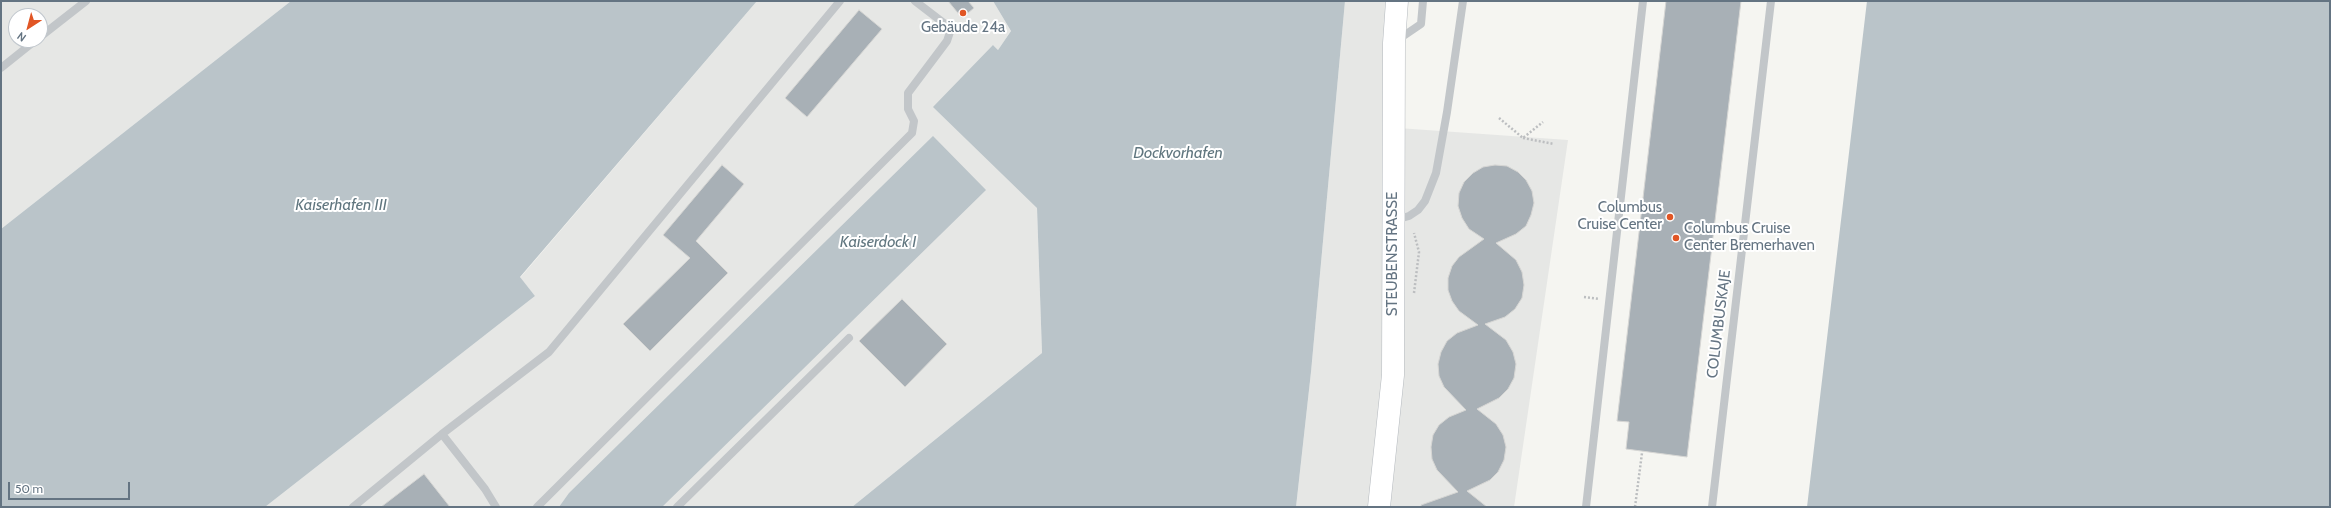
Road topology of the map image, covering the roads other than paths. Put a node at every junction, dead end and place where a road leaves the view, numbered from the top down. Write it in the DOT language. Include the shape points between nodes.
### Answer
graph roads {
  1 [pos="86,1"];
  2 [pos="840,1"];
  3 [pos="915,1"];
  4 [pos="1397,1"];
  5 [pos="1423,1"];
  6 [pos="1463,1"];
  7 [pos="1643,1"];
  8 [pos="1771,1"];
  9 [pos="48,31"];
  10 [pos="1394,43"];
  11 [pos="26,48"];
  12 [pos="1,68"];
  13 [pos="1393,221"];
  14 [pos="849,338"];
  15 [pos="442,434"];
  16 [pos="353,507"];
  17 [pos="496,507"];
  18 [pos="536,507"];
  19 [pos="677,507"];
  20 [pos="1379,507"];
  21 [pos="1586,507"];
  22 [pos="1712,507"];
  1 -- 9 [label="lane"];
  2 -- 15 [label="lane" via="549,352"];
  3 -- 18 [label="lane" via="945,24 950,32 947,41 908,93 908,109 914,121 912,133"];
  4 -- 10 [label="street, STEUBENSTRASSE"];
  5 -- 10 [label="lane" via="1421,24"];
  6 -- 13 [label="lane" via="1434,180 1418,210"];
  7 -- 21 [label="lane"];
  8 -- 22 [label="lane, COLUMBUSKAJE"];
  10 -- 13 [label="street, STEUBENSTRASSE"];
  11 -- 12 [label="lane"];
  13 -- 20 [label="street, STEUBENSTRASSE" via="1393,375"];
  14 -- 19 [label="lane"];
  15 -- 16 [label="lane"];
  15 -- 17 [label="lane"];
}
